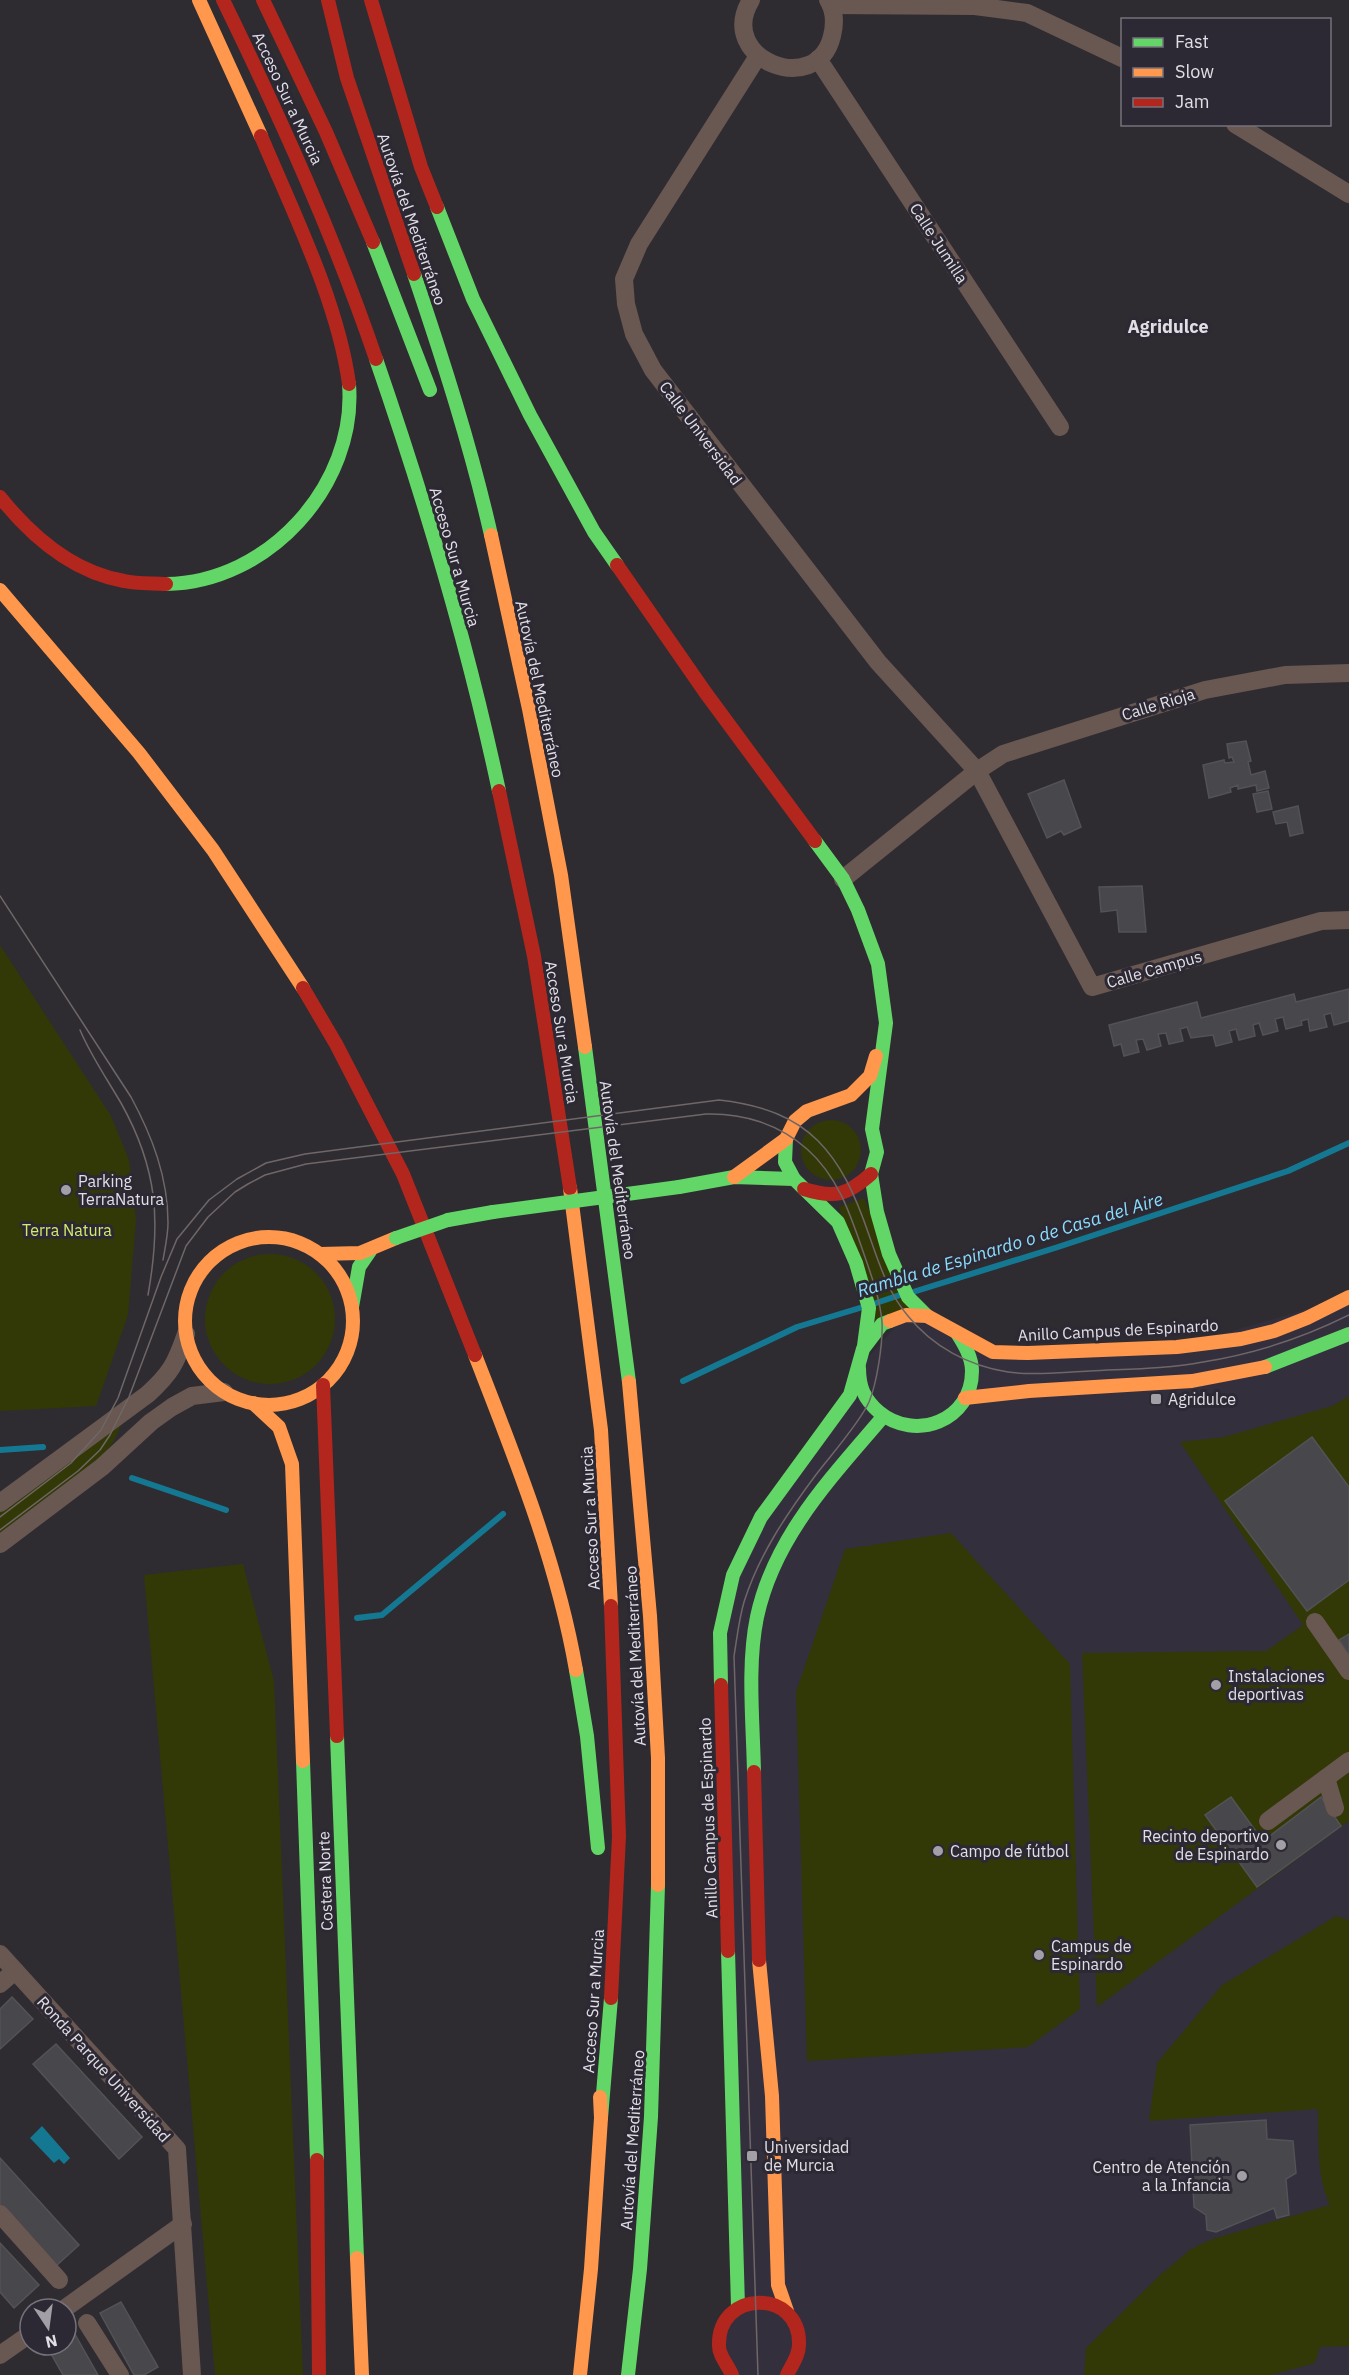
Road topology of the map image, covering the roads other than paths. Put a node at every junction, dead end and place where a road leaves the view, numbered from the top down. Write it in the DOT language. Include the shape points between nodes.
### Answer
graph roads {
  1 [pos="200,0"];
  2 [pos="223,0"];
  3 [pos="263,0"];
  4 [pos="328,0"];
  5 [pos="371,0"];
  6 [pos="751,0"];
  7 [pos="830,3"];
  8 [pos="758,56"];
  9 [pos="818,58"];
  10 [pos="1121,58"];
  11 [pos="1238,126"];
  12 [pos="1349,194"];
  13 [pos="434,400"];
  14 [pos="1060,427"];
  15 [pos="461,473"];
  16 [pos="0,497"];
  17 [pos="0,590"];
  18 [pos="512,637"];
  19 [pos="1349,673"];
  20 [pos="977,771"];
  21 [pos="843,879"];
  22 [pos="1349,920"];
  23 [pos="886,1023"];
  24 [pos="828,1104"];
  25 [pos="872,1130"];
  26 [pos="786,1138"];
  27 [pos="871,1174"];
  28 [pos="734,1177"];
  29 [pos="799,1184"];
  30 [pos="370,1251"];
  31 [pos="320,1254"];
  32 [pos="1349,1297"];
  33 [pos="352,1307"];
  34 [pos="927,1316"];
  35 [pos="957,1333"];
  36 [pos="186,1334"];
  37 [pos="1349,1334"];
  38 [pos="863,1348"];
  39 [pos="859,1368"];
  40 [pos="323,1385"];
  41 [pos="224,1392"];
  42 [pos="965,1398"];
  43 [pos="253,1403"];
  44 [pos="882,1418"];
  45 [pos="0,1503"];
  46 [pos="0,1544"];
  47 [pos="1315,1622"];
  48 [pos="1349,1671"];
  49 [pos="1349,1761"];
  50 [pos="1326,1778"];
  51 [pos="1335,1808"];
  52 [pos="1268,1821"];
  53 [pos="598,1863"];
  54 [pos="0,1954"];
  55 [pos="15,1971"];
  56 [pos="0,1984"];
  57 [pos="597,1989"];
  58 [pos="601,2118"];
  59 [pos="0,2214"];
  60 [pos="183,2224"];
  61 [pos="59,2280"];
  62 [pos="78,2299"];
  63 [pos="738,2307"];
  64 [pos="787,2312"];
  65 [pos="87,2323"];
  66 [pos="18,2342"];
  67 [pos="0,2355"];
  68 [pos="786,2373"];
  69 [pos="734,2374"];
  70 [pos="120,2375"];
  71 [pos="192,2375"];
  72 [pos="319,2375"];
  73 [pos="362,2375"];
  74 [pos="580,2375"];
  75 [pos="628,2375"];
  1 -- 16 [label="main road" via="320,276 336,329 349,391 344,439 334,473 306,516 269,550 226,572 174,584 124,582 73,562 30,532"];
  2 -- 58 [label="main road, Acceso Sur a Murcia" via="312,189 392,404 427,512 464,650 523,901 581,1257 605,1494 616,1688 619,1868"];
  3 -- 13 [label="main road, Acceso Sur a Murcia" via="383,266"];
  4 -- 18 [label="main road, Autovía del Mediterráneo" via="347,78 436,340 481,490"];
  5 -- 21 [label="main road" via="421,168 473,299 530,415 594,532 705,692"];
  6 -- 8 [label="street" via="744,18 745,32"];
  7 -- 9 [label="street" via="835,24 831,43"];
  7 -- 10 [label="street" via="975,6 1027,13"];
  8 -- 9 [label="street" via="788,69 804,67"];
  8 -- 20 [label="street, Calle Universidad" via="639,244 624,279 634,334 653,370 851,628"];
  9 -- 14 [label="street, Calle Jumilla"];
  11 -- 12 [label="street"];
  15 -- 18 [label="main road, Acceso Sur a Murcia"];
  17 -- 53 [label="main road" via="139,753 213,850 287,961 336,1044 403,1174 495,1407 556,1581 587,1736"];
  18 -- 75 [label="main road, Autovía del Mediterráneo" via="564,899 631,1399 650,1616 658,1758 656,2010 640,2269"];
  19 -- 20 [label="street, Calle Rioja" via="1285,675 1205,690 1003,754"];
  20 -- 21 [label="street, Calle Rioja"];
  20 -- 22 [label="street, Calle Campus" via="1092,987 1321,921"];
  21 -- 23 [label="main road" via="878,964"];
  23 -- 24 [label="main road" via="870,1076 851,1095"];
  23 -- 25 [label="main road"];
  24 -- 25 [label="main road" via="856,1112"];
  24 -- 26 [label="main road" via="807,1111 795,1121"];
  25 -- 27 [label="main road" via="877,1152"];
  26 -- 28 [label="main road"];
  26 -- 29 [label="main road" via="785,1162"];
  27 -- 29 [label="main road" via="851,1192 824,1197"];
  27 -- 34 [label="main road" via="889,1254 908,1297"];
  28 -- 29 [label="main road"];
  28 -- 30 [label="main road, bridge" via="448,1220"];
  29 -- 38 [label="main road" via="838,1222 856,1263 869,1308"];
  30 -- 31 [label="main road"];
  30 -- 33 [label="main road" via="359,1267"];
  31 -- 33 [label="main road, Costera Norte" via="335,1268"];
  31 -- 36 [label="main road, Costera Norte" via="295,1241 279,1238 262,1238 230,1247 204,1269 194,1284 185,1317"];
  32 -- 35 [label="main road, Anillo Campus de Espinardo" via="1274,1331 1177,1347 993,1352"];
  33 -- 40 [label="main road, Costera Norte" via="353,1329 348,1350 338,1370"];
  34 -- 35 [label="main road, Anillo Campus de Espinardo"];
  34 -- 38 [label="main road, Anillo Campus de Espinardo" via="906,1315 882,1324"];
  35 -- 42 [label="main road" via="968,1350 970,1362 972,1379"];
  36 -- 41 [label="main road, Costera Norte" via="193,1357 206,1377"];
  36 -- 45 [label="street" via="176,1363 160,1383"];
  37 -- 42 [label="main road" via="1293,1358 1219,1377"];
  38 -- 39 [label="main road, Anillo Campus de Espinardo"];
  39 -- 44 [label="main road, Anillo Campus de Espinardo" via="860,1387"];
  39 -- 63 [label="main road, Anillo Campus de Espinardo" via="850,1395 761,1517 733,1575 720,1633"];
  40 -- 43 [label="main road, Costera Norte" via="294,1401"];
  40 -- 73 [label="main road, Costera Norte"];
  41 -- 43 [label="main road, Costera Norte"];
  41 -- 46 [label="street" via="192,1396 172,1407 102,1467"];
  42 -- 44 [label="main road" via="953,1414 937,1424 919,1428 899,1426"];
  43 -- 72 [label="main road, Costera Norte" via="279,1427 292,1464 318,2186"];
  44 -- 64 [label="main road" via="801,1517 776,1559 758,1617 752,1671 759,1969 772,2096 778,2285"];
  47 -- 48 [label="street"];
  49 -- 50 [label="street"];
  50 -- 51 [label="street"];
  50 -- 52 [label="street"];
  54 -- 55 [label="street, Ronda Parque Universidad"];
  55 -- 56 [label="street"];
  55 -- 60 [label="street, Ronda Parque Universidad" via="177,2149"];
  57 -- 58 [label="main road, Autovía del Mediterráneo"];
  58 -- 74 [label="main road, Autovía del Mediterráneo"];
  59 -- 61 [label="street"];
  60 -- 62 [label="street"];
  60 -- 71 [label="street, Ronda Parque Universidad"];
  63 -- 64 [label="main road" via="767,2301"];
  63 -- 69 [label="main road" via="724,2319 719,2332 720,2353"];
  64 -- 68 [label="main road" via="795,2322 799,2348"];
  65 -- 70 [label="street"];
  66 -- 67 [label="street"];
}
